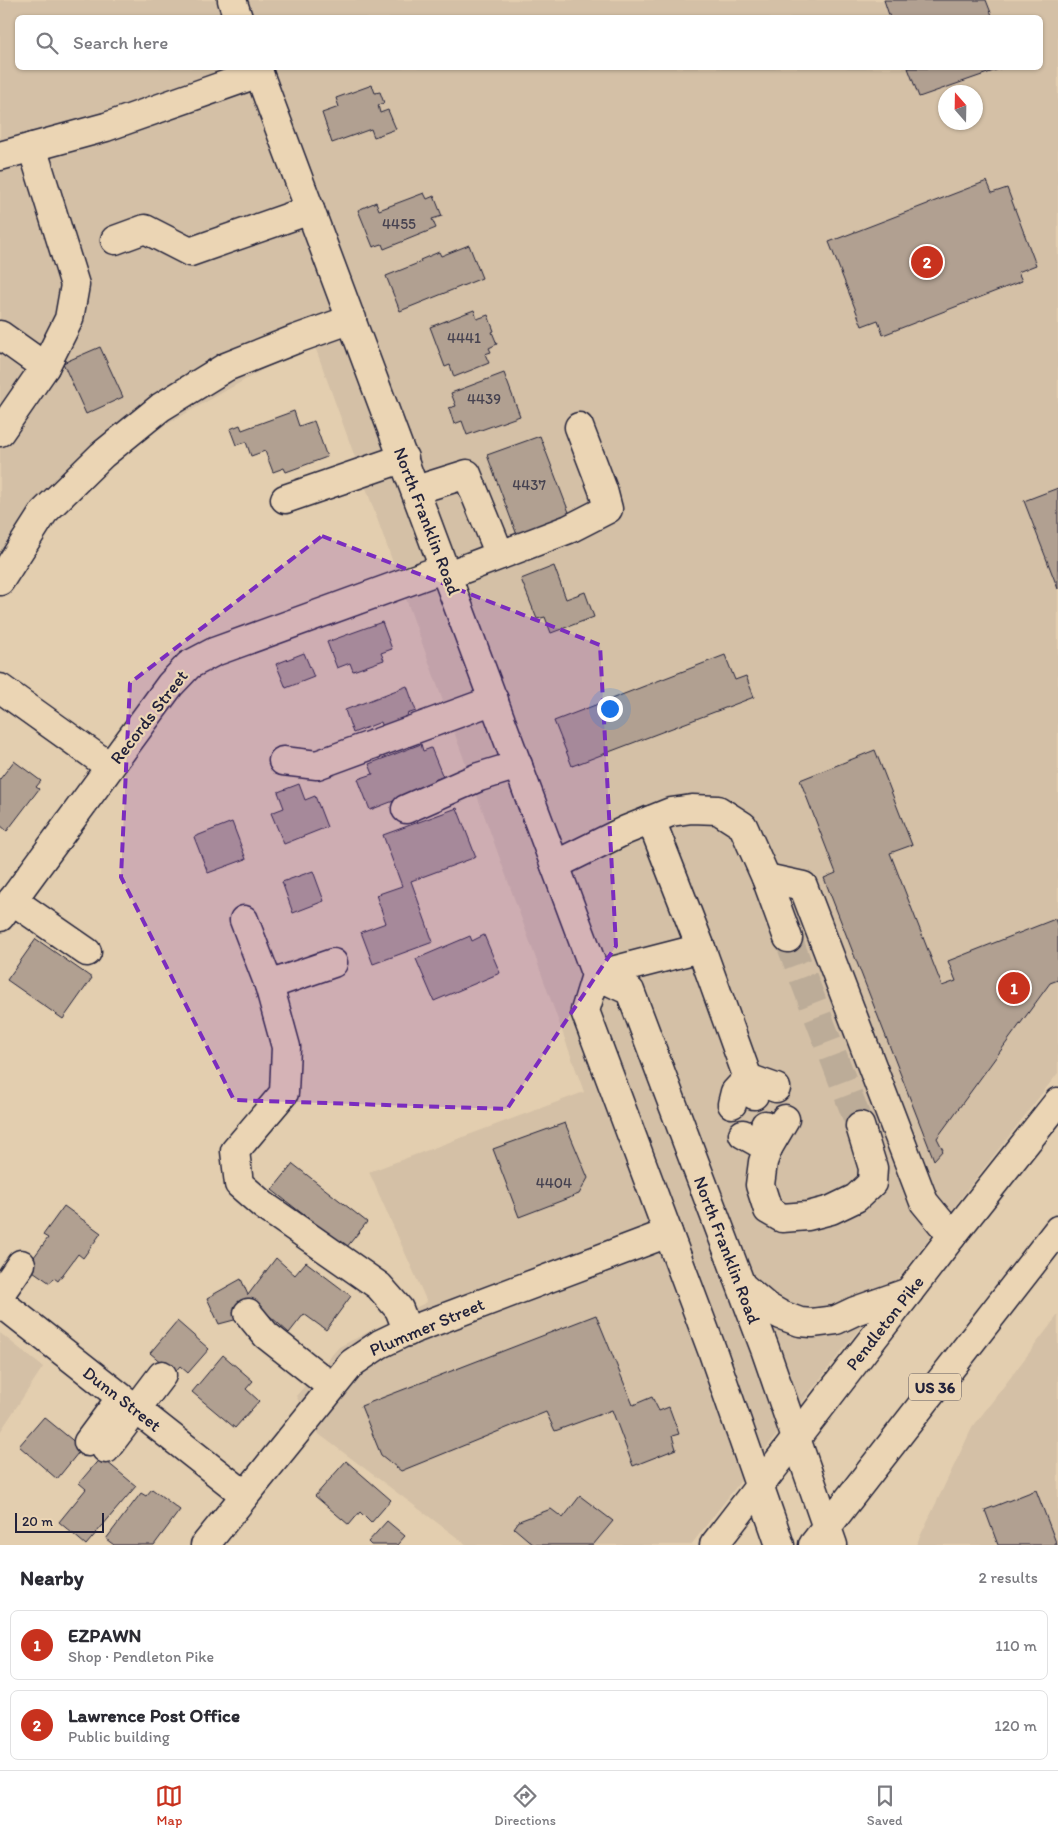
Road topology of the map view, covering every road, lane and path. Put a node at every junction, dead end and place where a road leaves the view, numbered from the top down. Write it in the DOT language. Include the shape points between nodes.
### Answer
graph roads {
  1 [pos="232,0"];
  2 [pos="237,15"];
  3 [pos="258,70"];
  4 [pos="32,147"];
  5 [pos="0,156"];
  6 [pos="310,210"];
  7 [pos="115,240"];
  8 [pos="352,319"];
  9 [pos="0,336"];
  10 [pos="45,367"];
  11 [pos="579,428"];
  12 [pos="0,432"];
  13 [pos="404,458"];
  14 [pos="416,490"];
  15 [pos="285,498"];
  16 [pos="500,555"];
  17 [pos="446,572"];
  18 [pos="0,581"];
  19 [pos="0,688"];
  20 [pos="494,700"];
  21 [pos="283,760"];
  22 [pos="518,765"];
  23 [pos="109,766"];
  24 [pos="406,809"];
  25 [pos="651,820"];
  26 [pos="555,865"];
  27 [pos="766,878"];
  28 [pos="6,908"];
  29 [pos="244,920"];
  30 [pos="788,938"];
  31 [pos="701,948"];
  32 [pos="87,952"];
  33 [pos="334,963"];
  34 [pos="596,975"];
  35 [pos="269,985"];
  36 [pos="752,1091"];
  37 [pos="1058,1102"];
  38 [pos="860,1126"];
  39 [pos="765,1132"];
  40 [pos="1058,1230"];
  41 [pos="668,1233"];
  42 [pos="952,1236"];
  43 [pos="21,1264"];
  44 [pos="741,1285"];
  45 [pos="909,1292"];
  46 [pos="0,1294"];
  47 [pos="0,1302"];
  48 [pos="248,1313"];
  49 [pos="408,1332"];
  50 [pos="162,1375"];
  51 [pos="332,1387"];
  52 [pos="129,1404"];
  53 [pos="796,1438"];
  54 [pos="97,1446"];
  55 [pos="760,1486"];
  56 [pos="245,1495"];
  57 [pos="824,1539"];
  58 [pos="205,1545"];
  59 [pos="714,1545"];
  60 [pos="780,1545"];
  1 -- 2 [label="main road"];
  3 -- 4 [label="main road" via="106,127"];
  3 -- 6 [label="main road, North Franklin Road"];
  4 -- 5 [label="main road"];
  4 -- 10 [label="main road" via="75,285 68,319"];
  6 -- 7 [label="main road" via="190,252 145,229"];
  6 -- 8 [label="main road, North Franklin Road"];
  8 -- 13 [label="main road, North Franklin Road"];
  8 -- 18 [label="main road" via="296,338 226,368 161,407 102,455 44,512"];
  9 -- 10 [label="main road"];
  10 -- 12 [label="main road"];
  11 -- 16 [label="main road, Records Street" via="608,510 569,529"];
  13 -- 14 [label="main road, North Franklin Road"];
  13 -- 15 [label="main road"];
  14 -- 16 [label="main road" via="467,474"];
  14 -- 17 [label="main road, North Franklin Road"];
  16 -- 17 [label="main road, Records Street"];
  17 -- 20 [label="main road, North Franklin Road"];
  17 -- 23 [label="main road, Records Street" via="214,652 189,665"];
  19 -- 23 [label="main road"];
  20 -- 21 [label="main road" via="317,764"];
  20 -- 22 [label="main road, North Franklin Road"];
  22 -- 24 [label="main road" via="479,777"];
  22 -- 26 [label="main road, North Franklin Road"];
  23 -- 28 [label="main road, Records Street"];
  25 -- 26 [label="main road"];
  25 -- 27 [label="main road" via="671,812 718,810 743,826"];
  25 -- 31 [label="main road"];
  26 -- 34 [label="main road, North Franklin Road"];
  27 -- 30 [label="main road"];
  27 -- 42 [label="main road" via="803,886 924,1202"];
  28 -- 32 [label="main road"];
  29 -- 35 [label="main road"];
  31 -- 34 [label="main road"];
  31 -- 36 [label="main road"];
  33 -- 35 [label="main road"];
  34 -- 41 [label="main road" via="585,1011"];
  34 -- 44 [label="main road, North Franklin Road" via="630,991"];
  35 -- 49 [label="main road" via="286,1048 284,1093 235,1151 239,1184 263,1205 379,1286 398,1309"];
  37 -- 42 [label="main road, Pendleton Pike"];
  38 -- 39 [label="main road" via="873,1168 872,1183 856,1198 831,1210 782,1218 768,1210 760,1185"];
  40 -- 57 [label="main road, US 36"];
  41 -- 49 [label="main road, Plummer Street"];
  41 -- 55 [label="main road"];
  42 -- 45 [label="main road, Pendleton Pike"];
  43 -- 46 [label="main road"];
  44 -- 45 [label="main road" via="781,1315 812,1323 836,1320"];
  44 -- 53 [label="main road, North Franklin Road"];
  45 -- 53 [label="main road, Pendleton Pike"];
  47 -- 52 [label="main road, Dunn Street"];
  48 -- 51 [label="main road" via="266,1336"];
  49 -- 51 [label="main road, Plummer Street" via="361,1355"];
  50 -- 52 [label="main road"];
  51 -- 56 [label="main road, Plummer Street"];
  52 -- 54 [label="main road"];
  52 -- 56 [label="main road, Dunn Street"];
  53 -- 55 [label="main road, Pendleton Pike"];
  53 -- 57 [label="main road, North Franklin Road"];
  55 -- 59 [label="main road, Pendleton Pike"];
  55 -- 60 [label="main road"];
  56 -- 58 [label="main road, Plummer Street"];
}
